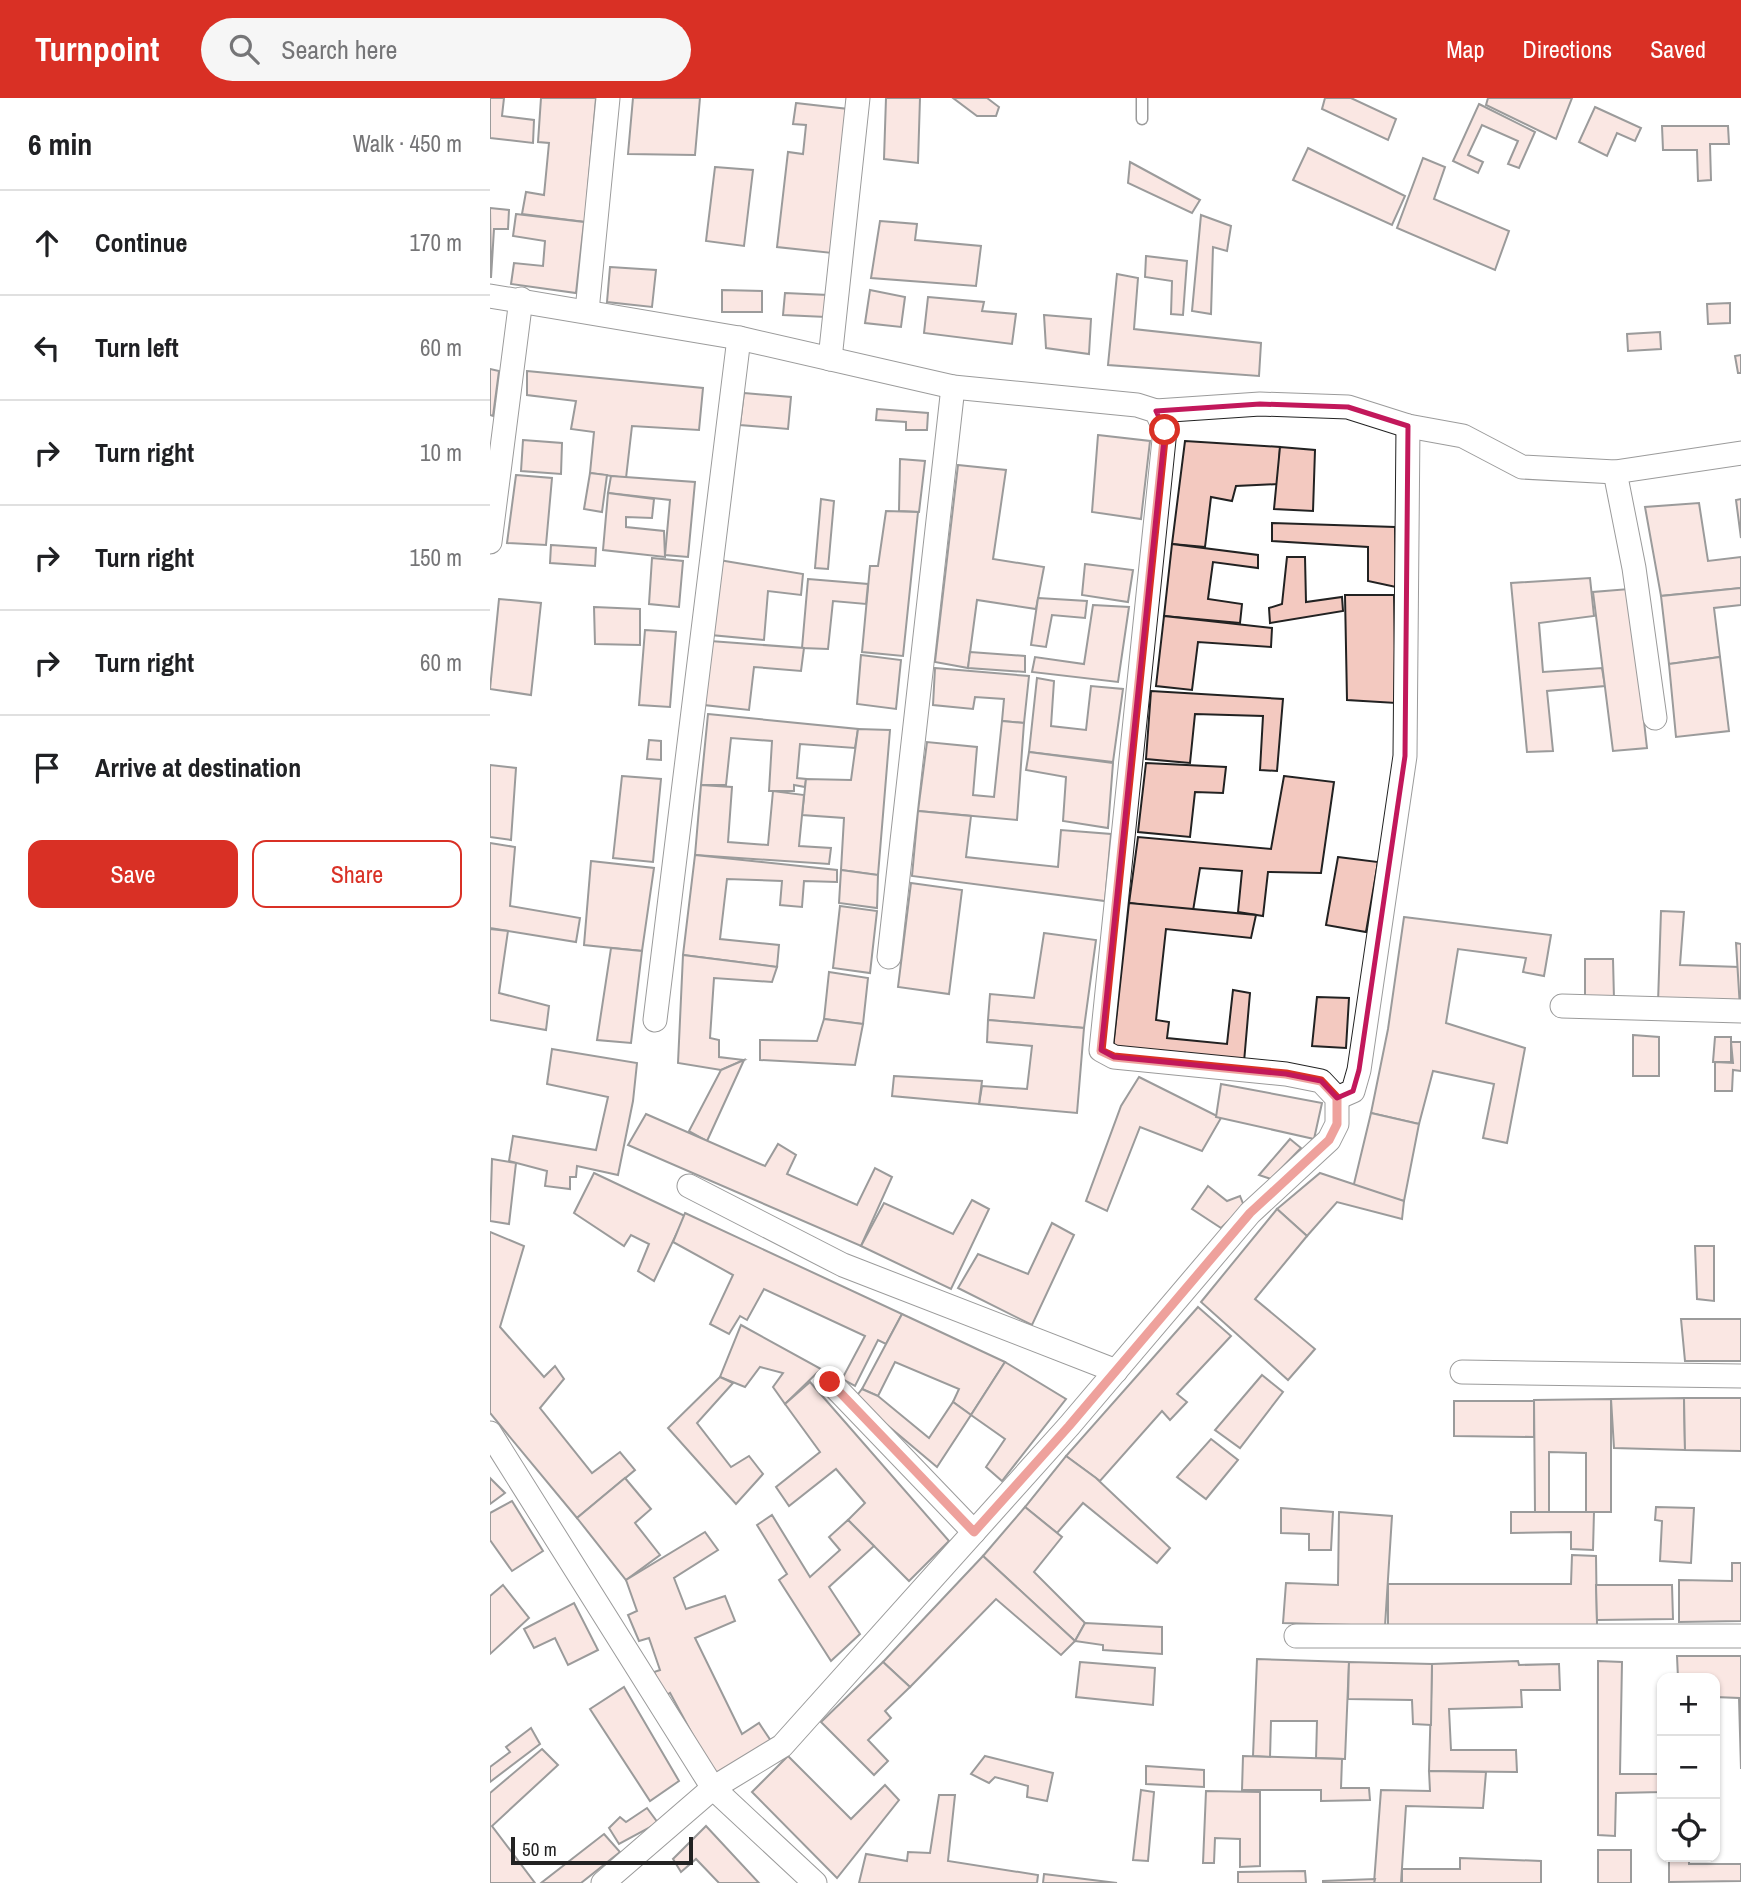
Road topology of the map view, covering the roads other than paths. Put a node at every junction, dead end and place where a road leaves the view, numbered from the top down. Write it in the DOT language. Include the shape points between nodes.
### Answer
graph roads {
  1 [pos="608,98"];
  2 [pos="858,98"];
  3 [pos="1142,98"];
  4 [pos="1142,119"];
  5 [pos="490,296"];
  6 [pos="521,299"];
  7 [pos="587,311"];
  8 [pos="739,338"];
  9 [pos="830,359"];
  10 [pos="953,387"];
  11 [pos="1156,411"];
  12 [pos="1408,426"];
  13 [pos="1741,453"];
  14 [pos="1615,472"];
  15 [pos="490,542"];
  16 [pos="1655,718"];
  17 [pos="889,957"];
  18 [pos="1562,1006"];
  19 [pos="1741,1011"];
  20 [pos="654,1020"];
  21 [pos="1337,1098"];
  22 [pos="689,1186"];
  23 [pos="1116,1371"];
  24 [pos="1462,1372"];
  25 [pos="1741,1376"];
  26 [pos="830,1382"];
  27 [pos="490,1433"];
  28 [pos="974,1532"];
  29 [pos="1296,1636"];
  30 [pos="1741,1636"];
  31 [pos="713,1788"];
  32 [pos="603,1883"];
  33 [pos="816,1883"];
  1 -- 7 [label="street"];
  2 -- 9 [label="street"];
  3 -- 4 [label="lane"];
  5 -- 6 [label="street"];
  6 -- 7 [label="street"];
  6 -- 15 [label="street"];
  7 -- 8 [label="street"];
  8 -- 9 [label="street"];
  8 -- 20 [label="street"];
  9 -- 10 [label="street"];
  10 -- 11 [label="street" via="1137,405"];
  10 -- 17 [label="street"];
  11 -- 12 [label="street" via="1260,404 1348,407"];
  11 -- 21 [label="street" via="1165,430 1101,1051 1114,1057 1286,1074 1321,1081"];
  12 -- 14 [label="street" via="1463,436 1522,467"];
  12 -- 21 [label="street" via="1405,756 1359,1070 1353,1091"];
  13 -- 14 [label="street"];
  14 -- 16 [label="street"];
  18 -- 19 [label="street"];
  21 -- 23 [label="street" via="1337,1124 1329,1140 1250,1213"];
  22 -- 23 [label="street" via="843,1265"];
  23 -- 28 [label="street"];
  24 -- 25 [label="street"];
  26 -- 28 [label="street"];
  27 -- 31 [label="street"];
  28 -- 31 [label="street" via="782,1746"];
  29 -- 30 [label="street"];
  31 -- 32 [label="street"];
  31 -- 33 [label="street"];
}
